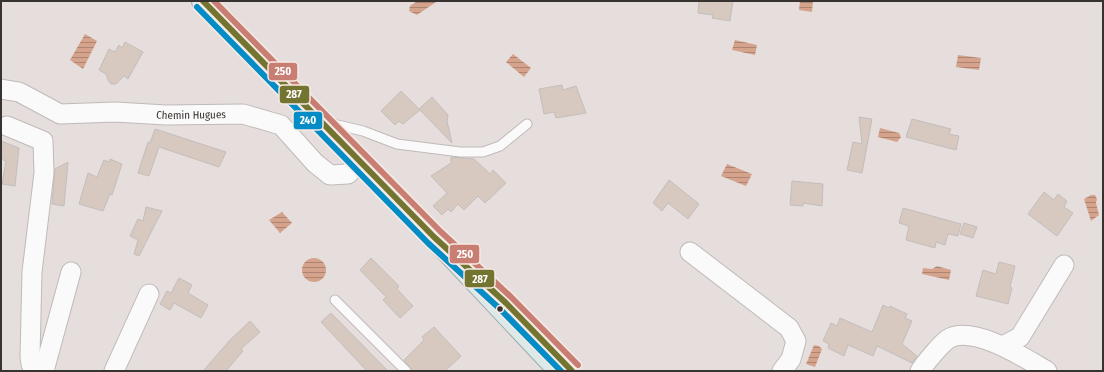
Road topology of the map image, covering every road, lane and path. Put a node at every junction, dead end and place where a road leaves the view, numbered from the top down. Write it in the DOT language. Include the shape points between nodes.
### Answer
graph roads {
  1 [pos="203,1"];
  2 [pos="1,89"];
  3 [pos="320,121"];
  4 [pos="527,124"];
  5 [pos="7,126"];
  6 [pos="360,162"];
  7 [pos="434,237"];
  8 [pos="690,252"];
  9 [pos="1064,266"];
  10 [pos="71,272"];
  11 [pos="149,294"];
  12 [pos="335,300"];
  13 [pos="1003,346"];
  14 [pos="34,371"];
  15 [pos="44,371"];
  16 [pos="114,371"];
  17 [pos="406,371"];
  18 [pos="560,371"];
  19 [pos="572,371"];
  20 [pos="782,371"];
  21 [pos="920,371"];
  22 [pos="1047,371"];
  1 -- 3 [label="main road"];
  2 -- 6 [label="street, Chemin Hugues" via="19,92 60,114 243,114 280,125 315,164 330,175 348,174"];
  3 -- 4 [label="lane" via="363,131 397,144 460,152 483,152 500,146"];
  3 -- 6 [label="main road"];
  5 -- 14 [label="street" via="43,141 44,173 32,272 30,356"];
  6 -- 7 [label="main road"];
  7 -- 18 [label="main road"];
  7 -- 19 [label="main road" via="506,303"];
  8 -- 20 [label="street" via="789,328 796,340 790,359"];
  9 -- 13 [label="street" via="1020,338"];
  10 -- 15 [label="street"];
  11 -- 16 [label="street"];
  12 -- 17 [label="lane"];
  13 -- 21 [label="street" via="970,336 948,339"];
  13 -- 22 [label="street"];
}
